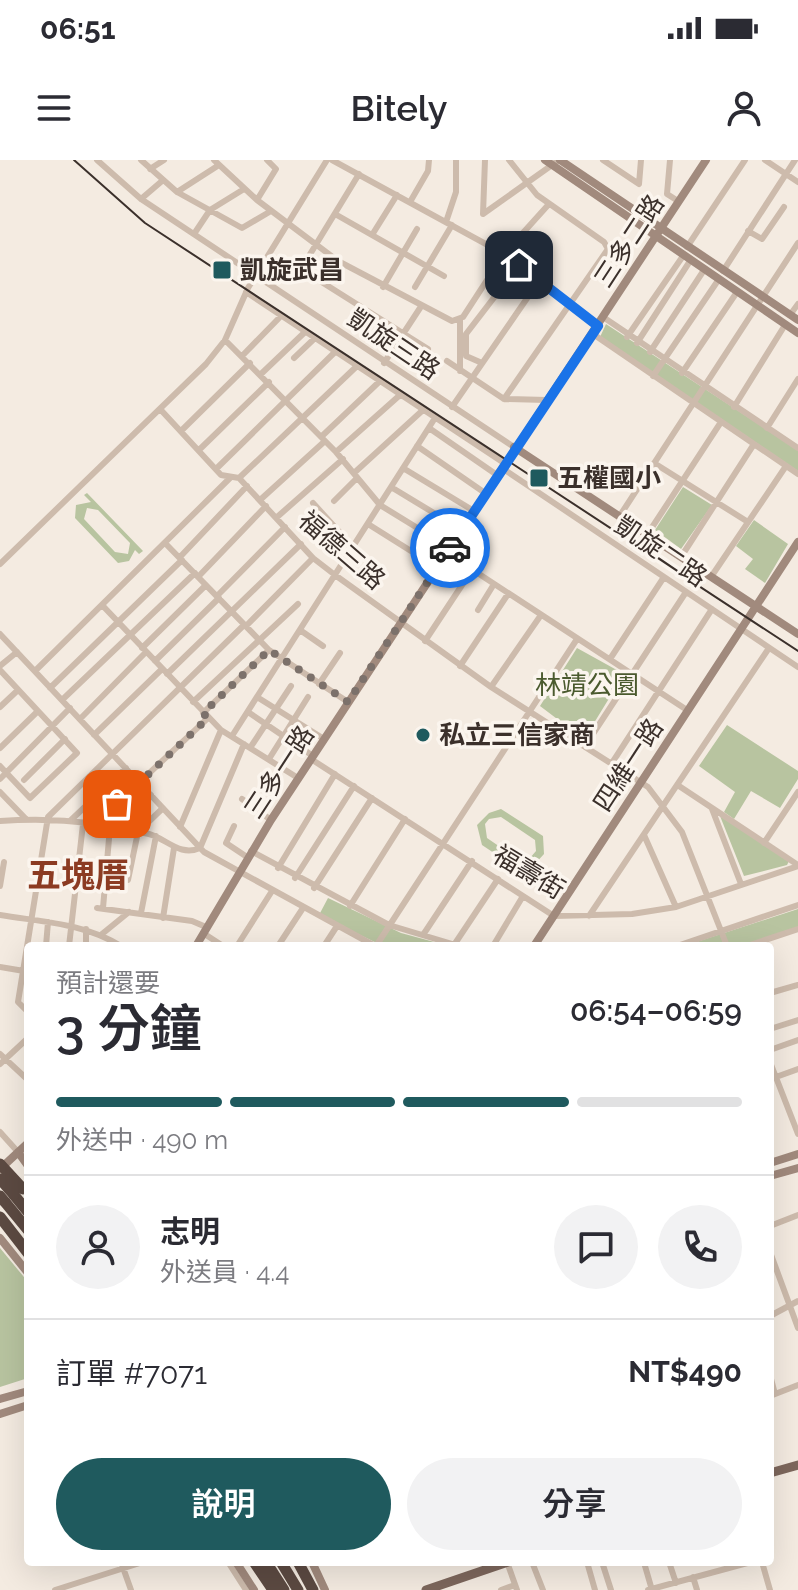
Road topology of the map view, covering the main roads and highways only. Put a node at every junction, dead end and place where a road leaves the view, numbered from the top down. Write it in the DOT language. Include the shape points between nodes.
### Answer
graph roads {
  1 [pos="0,1167"];
  2 [pos="0,1179"];
  3 [pos="14,1194"];
  4 [pos="0,1217"];
  5 [pos="24,1220"];
  6 [pos="24,1248"];
  7 [pos="798,1465"];
  8 [pos="774,1472"];
  9 [pos="257,1566"];
  10 [pos="269,1566"];
  11 [pos="283,1566"];
  12 [pos="300,1566"];
  13 [pos="496,1566"];
  14 [pos="273,1590"];
  15 [pos="284,1590"];
  16 [pos="298,1590"];
  17 [pos="313,1590"];
  18 [pos="426,1590"];
  1 -- 3 [label="highway, bridge"];
  2 -- 3 [label="highway, bridge"];
  3 -- 5 [label="highway"];
  4 -- 6 [label="highway"];
  7 -- 8 [label="main road"];
  9 -- 14 [label="highway"];
  10 -- 15 [label="highway"];
  11 -- 16 [label="highway"];
  12 -- 17 [label="highway"];
  13 -- 18 [label="main road"];
}
